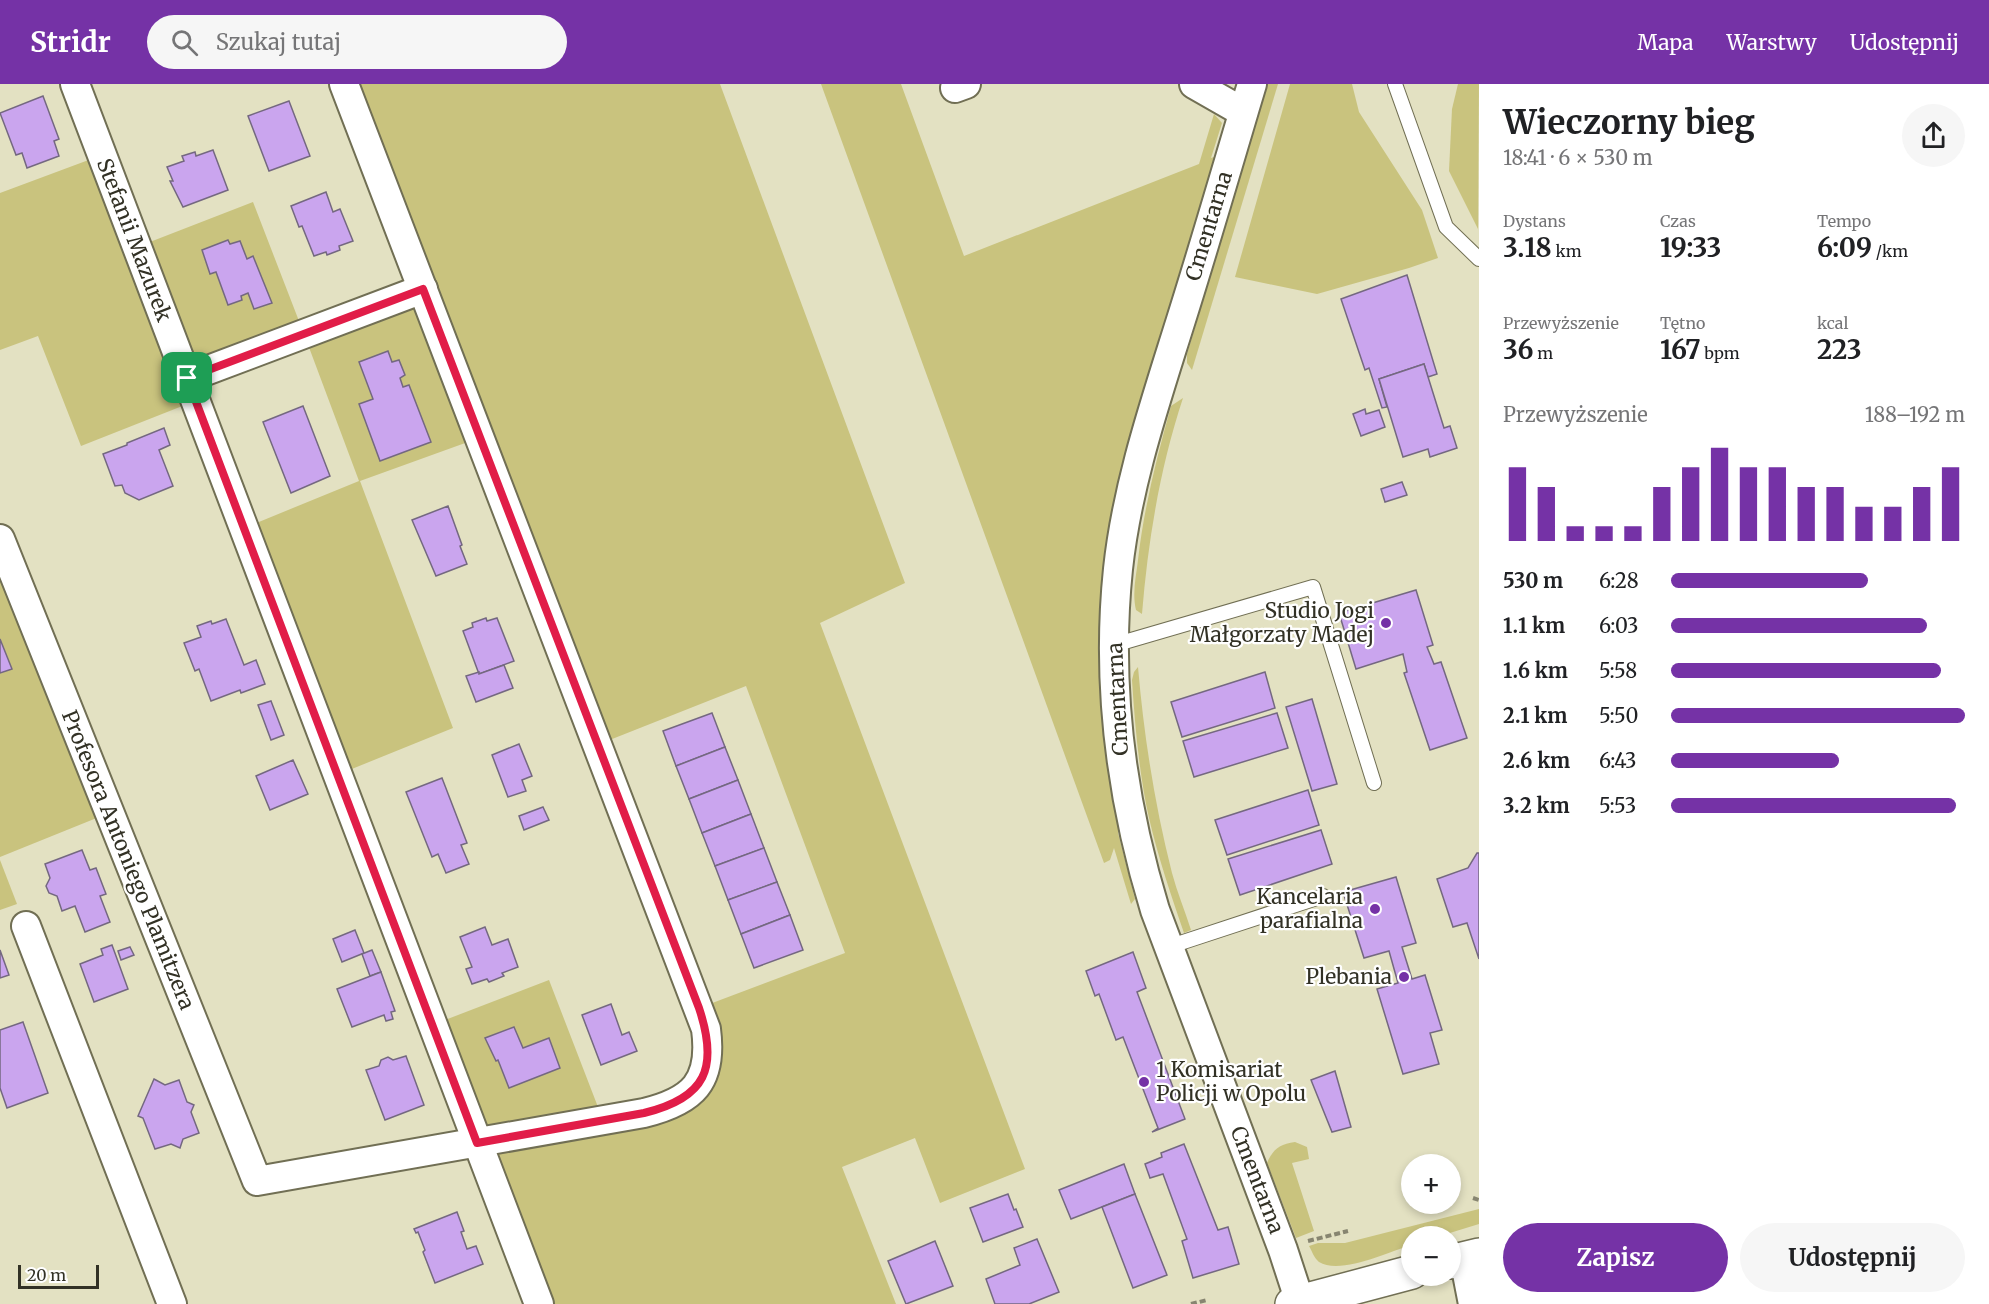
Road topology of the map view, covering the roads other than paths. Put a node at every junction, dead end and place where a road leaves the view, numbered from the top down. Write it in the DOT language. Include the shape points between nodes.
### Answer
graph roads {
  1 [pos="75,84"];
  2 [pos="344,84"];
  3 [pos="1194,84"];
  4 [pos="1252,84"];
  5 [pos="1395,84"];
  6 [pos="1243,112"];
  7 [pos="1479,259"];
  8 [pos="423,289"];
  9 [pos="187,378"];
  10 [pos="0,539"];
  11 [pos="1114,645"];
  12 [pos="1374,783"];
  13 [pos="1323,896"];
  14 [pos="26,926"];
  15 [pos="1168,947"];
  16 [pos="477,1143"];
  17 [pos="1464,1258"];
  18 [pos="1401,1275"];
  19 [pos="1296,1303"];
  20 [pos="172,1304"];
  21 [pos="539,1304"];
  22 [pos="1473,1304"];
  1 -- 9 [label="street, Stefanii Mazurek"];
  2 -- 8 [label="street"];
  3 -- 6 [label="street"];
  4 -- 6 [label="street, Cmentarna"];
  5 -- 7 [label="lane" via="1446,227"];
  6 -- 11 [label="street, Cmentarna" via="1154,403 1129,504 1118,569"];
  8 -- 9 [label="street"];
  8 -- 16 [label="street" via="699,1008 708,1044 703,1076 696,1088 668,1107"];
  9 -- 16 [label="street, Stefanii Mazurek"];
  10 -- 16 [label="street, Profesora Antoniego Plamitzera" via="257,1181"];
  11 -- 12 [label="lane" via="1313,587"];
  11 -- 15 [label="street, Cmentarna" via="1117,737 1127,802 1142,867"];
  13 -- 15 [label="lane"];
  14 -- 20 [label="street"];
  15 -- 19 [label="street, Cmentarna" via="1280,1240"];
  16 -- 21 [label="street, Stefanii Mazurek"];
  17 -- 22 [label="street"];
  18 -- 19 [label="main road"];
}
